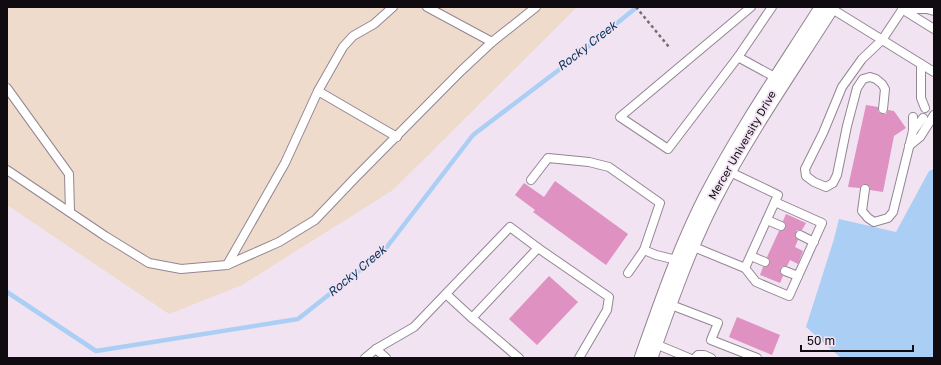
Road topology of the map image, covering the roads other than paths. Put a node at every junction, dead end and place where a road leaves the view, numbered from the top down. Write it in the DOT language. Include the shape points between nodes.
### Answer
graph roads {
  1 [pos="394,7"];
  2 [pos="427,7"];
  3 [pos="536,7"];
  4 [pos="750,7"];
  5 [pos="772,7"];
  6 [pos="827,7"];
  7 [pos="903,8"];
  8 [pos="934,11"];
  9 [pos="934,29"];
  10 [pos="882,40"];
  11 [pos="492,42"];
  12 [pos="738,57"];
  13 [pos="921,64"];
  14 [pos="934,72"];
  15 [pos="780,80"];
  16 [pos="7,88"];
  17 [pos="318,91"];
  18 [pos="921,98"];
  19 [pos="915,106"];
  20 [pos="925,108"];
  21 [pos="883,109"];
  22 [pos="934,115"];
  23 [pos="913,117"];
  24 [pos="923,118"];
  25 [pos="913,131"];
  26 [pos="397,137"];
  27 [pos="909,146"];
  28 [pos="7,170"];
  29 [pos="726,170"];
  30 [pos="531,180"];
  31 [pos="865,189"];
  32 [pos="775,202"];
  33 [pos="70,212"];
  34 [pos="767,220"];
  35 [pos="781,226"];
  36 [pos="800,235"];
  37 [pos="814,242"];
  38 [pos="538,248"];
  39 [pos="644,250"];
  40 [pos="685,253"];
  41 [pos="751,256"];
  42 [pos="765,262"];
  43 [pos="227,265"];
  44 [pos="745,268"];
  45 [pos="785,271"];
  46 [pos="628,273"];
  47 [pos="798,276"];
  48 [pos="446,294"];
  49 [pos="665,303"];
  50 [pos="472,318"];
  51 [pos="376,349"];
  52 [pos="648,354"];
  53 [pos="365,358"];
  54 [pos="386,358"];
  55 [pos="519,358"];
  56 [pos="579,358"];
  57 [pos="689,358"];
  58 [pos="695,358"];
  59 [pos="711,358"];
  60 [pos="757,358"];
  1 -- 17 [label="lane" via="374,24 353,36 343,47"];
  2 -- 11 [label="lane"];
  3 -- 11 [label="lane"];
  4 -- 12 [label="lane" via="620,117 668,149"];
  5 -- 12 [label="lane"];
  6 -- 10 [label="lane"];
  6 -- 15 [label="main road, Mercer University Drive"];
  7 -- 8 [label="lane"];
  7 -- 9 [label="lane"];
  7 -- 10 [label="lane"];
  10 -- 13 [label="lane"];
  10 -- 21 [label="lane" via="862,59 842,87 805,169 806,176 826,187 833,183 857,88 863,79 870,77 882,84 885,89"];
  11 -- 26 [label="lane"];
  12 -- 15 [label="lane"];
  13 -- 14 [label="lane"];
  13 -- 18 [label="lane"];
  15 -- 29 [label="main road, Mercer University Drive"];
  16 -- 33 [label="lane" via="69,174"];
  17 -- 26 [label="lane"];
  17 -- 43 [label="lane" via="285,162"];
  18 -- 19 [label="lane"];
  18 -- 20 [label="lane"];
  22 -- 27 [label="lane" via="920,137"];
  23 -- 25 [label="lane"];
  24 -- 25 [label="lane"];
  25 -- 27 [label="lane"];
  26 -- 43 [label="lane" via="315,220 279,242"];
  27 -- 31 [label="lane" via="893,212 888,218 874,222 862,211"];
  28 -- 33 [label="lane"];
  29 -- 32 [label="lane" via="778,195"];
  29 -- 40 [label="main road, Mercer University Drive"];
  30 -- 39 [label="lane" via="548,158 610,167 660,203"];
  32 -- 34 [label="lane"];
  32 -- 37 [label="lane" via="822,223"];
  33 -- 43 [label="lane" via="149,263 181,269"];
  34 -- 35 [label="lane"];
  34 -- 41 [label="lane"];
  36 -- 37 [label="lane"];
  37 -- 47 [label="lane"];
  38 -- 48 [label="lane" via="510,227"];
  38 -- 50 [label="lane"];
  38 -- 56 [label="lane" via="609,297 607,310"];
  39 -- 40 [label="lane" via="656,255"];
  39 -- 46 [label="lane"];
  40 -- 44 [label="lane"];
  40 -- 49 [label="main road, Mercer University Drive"];
  41 -- 42 [label="lane"];
  41 -- 44 [label="lane"];
  44 -- 47 [label="lane" via="756,282 789,296"];
  45 -- 47 [label="lane"];
  48 -- 50 [label="lane"];
  48 -- 51 [label="lane" via="414,327"];
  49 -- 52 [label="main road, Mercer University Drive"];
  49 -- 60 [label="lane" via="718,323 711,340"];
  50 -- 55 [label="lane"];
  51 -- 53 [label="lane"];
  51 -- 54 [label="lane"];
  52 -- 57 [label="lane"];
  58 -- 59 [label="lane" via="704,355"];
}
